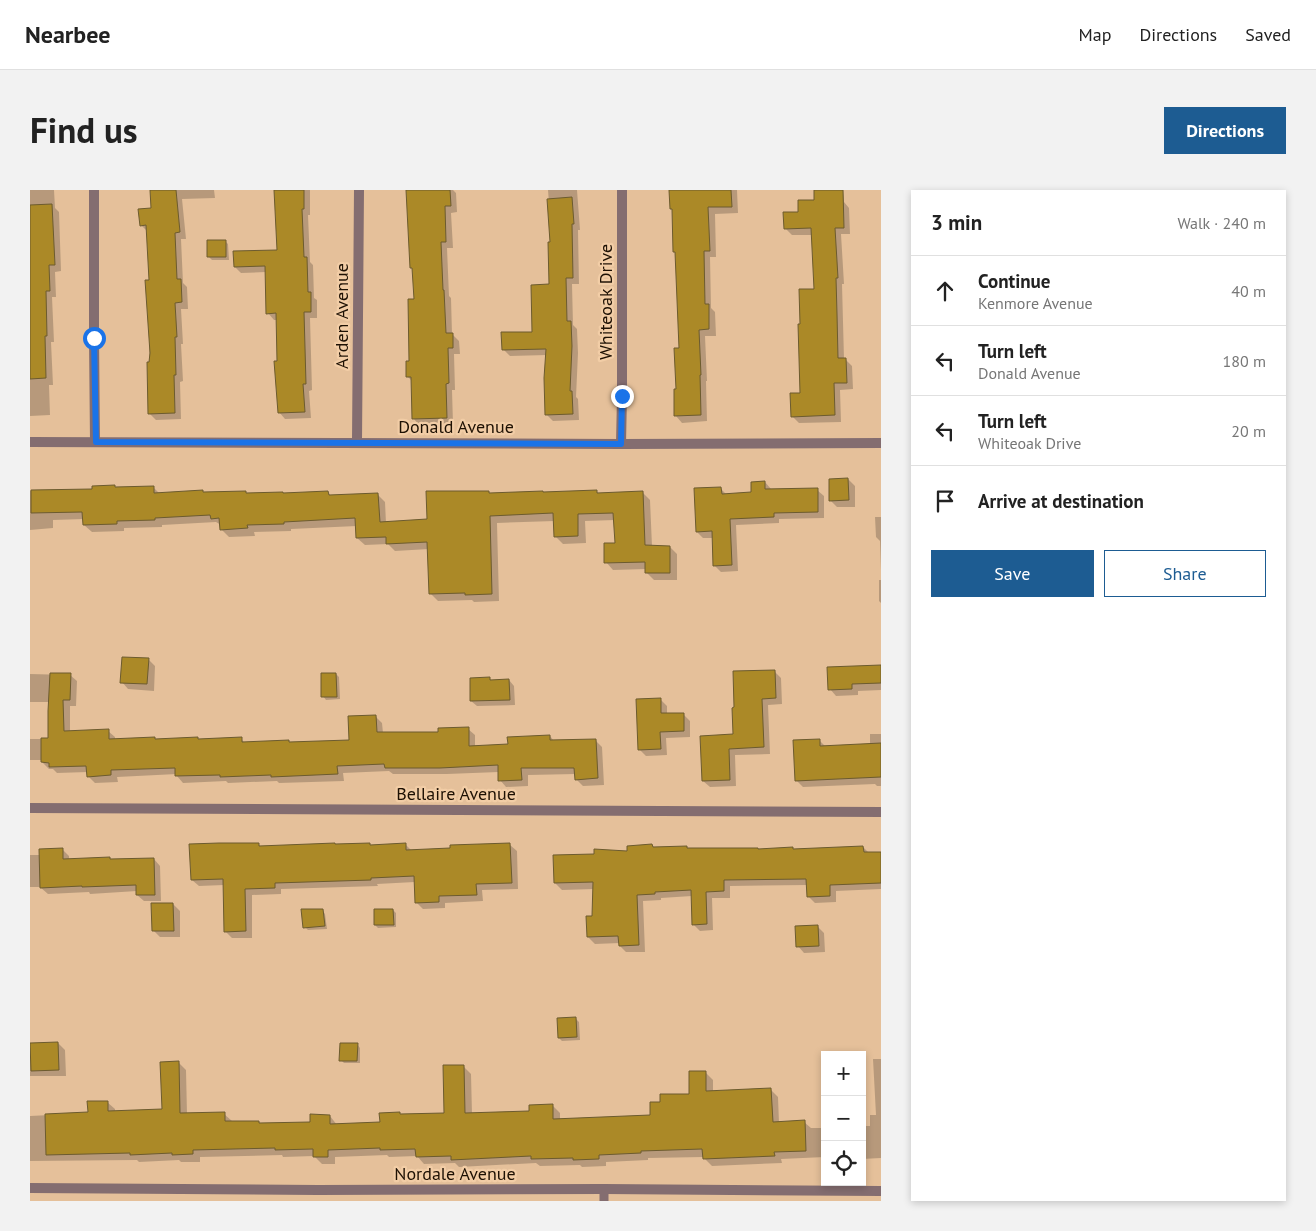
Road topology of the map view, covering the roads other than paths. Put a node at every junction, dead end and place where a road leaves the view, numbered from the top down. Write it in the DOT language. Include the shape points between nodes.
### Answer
graph roads {
  1 [pos="94,190"];
  2 [pos="359,190"];
  3 [pos="622,190"];
  4 [pos="30,442"];
  5 [pos="96,442"];
  6 [pos="357,442"];
  7 [pos="881,443"];
  8 [pos="621,444"];
  9 [pos="30,808"];
  10 [pos="881,812"];
  11 [pos="30,1188"];
  12 [pos="604,1189"];
  13 [pos="881,1191"];
  14 [pos="318,1196"];
  15 [pos="604,1201"];
  1 -- 5 [label="street"];
  2 -- 6 [label="street, Arden Avenue"];
  3 -- 8 [label="street, Whiteoak Drive"];
  4 -- 5 [label="street, Donald Avenue"];
  5 -- 6 [label="street, Donald Avenue"];
  6 -- 8 [label="street, Donald Avenue"];
  7 -- 8 [label="street, Donald Avenue"];
  9 -- 10 [label="street, Bellaire Avenue"];
  11 -- 14 [label="street, Nordale Avenue"];
  12 -- 13 [label="street, Nordale Avenue"];
  12 -- 14 [label="street, Nordale Avenue"];
  12 -- 15 [label="lane"];
}
